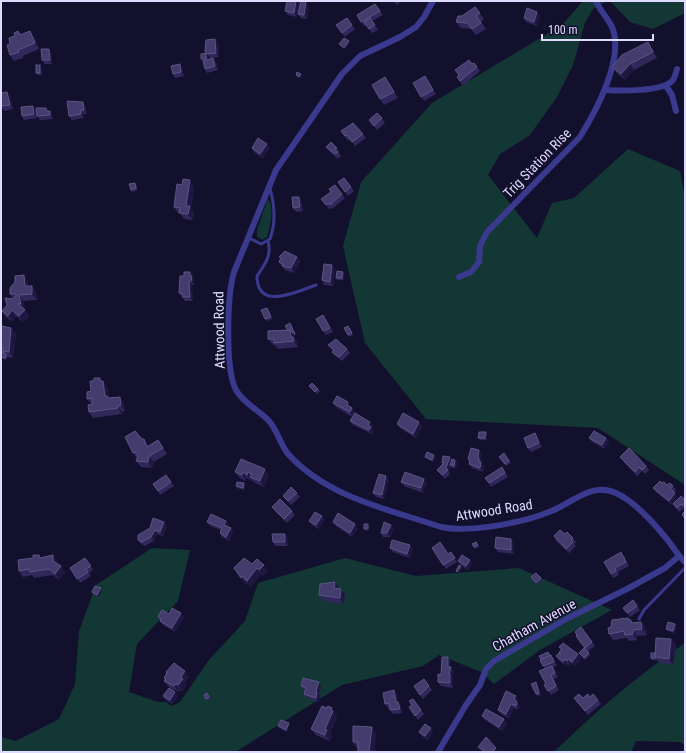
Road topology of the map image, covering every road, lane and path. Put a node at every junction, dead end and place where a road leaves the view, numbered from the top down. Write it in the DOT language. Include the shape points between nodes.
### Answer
graph roads {
  1 [pos="433,1"];
  2 [pos="596,1"];
  3 [pos="677,68"];
  4 [pos="666,86"];
  5 [pos="605,90"];
  6 [pos="676,111"];
  7 [pos="268,186"];
  8 [pos="249,238"];
  9 [pos="268,241"];
  10 [pos="459,277"];
  11 [pos="316,285"];
  12 [pos="679,556"];
  13 [pos="685,562"];
  14 [pos="685,568"];
  15 [pos="639,619"];
  16 [pos="438,752"];
  1 -- 7 [label="street, Attwood Road" via="424,17 409,32 355,59 285,156"];
  2 -- 5 [label="street, Trig Station Rise" via="612,28 615,51"];
  3 -- 4 [label="street" via="673,80"];
  4 -- 5 [label="street" via="651,89"];
  4 -- 6 [label="street" via="672,95"];
  5 -- 10 [label="street, Trig Station Rise" via="580,137 487,232 480,246 480,262 471,272"];
  7 -- 8 [label="street, Attwood Road"];
  7 -- 9 [label="lane" via="274,213 273,231"];
  8 -- 9 [label="lane" via="261,244"];
  8 -- 12 [label="street, Attwood Road" via="234,272 229,294 232,381 244,399 274,427 287,454 304,470 370,505 453,530 506,523 549,512 586,492 604,489 616,492 628,500 661,532"];
  9 -- 11 [label="lane" via="271,250 269,258 257,276 260,289 266,295 285,296"];
  12 -- 13 [label="street, Attwood Road"];
  12 -- 16 [label="street, Chatham Avenue" via="652,575 568,618 494,661 486,669 480,685"];
  14 -- 15 [label="lane" via="644,610"];
}
